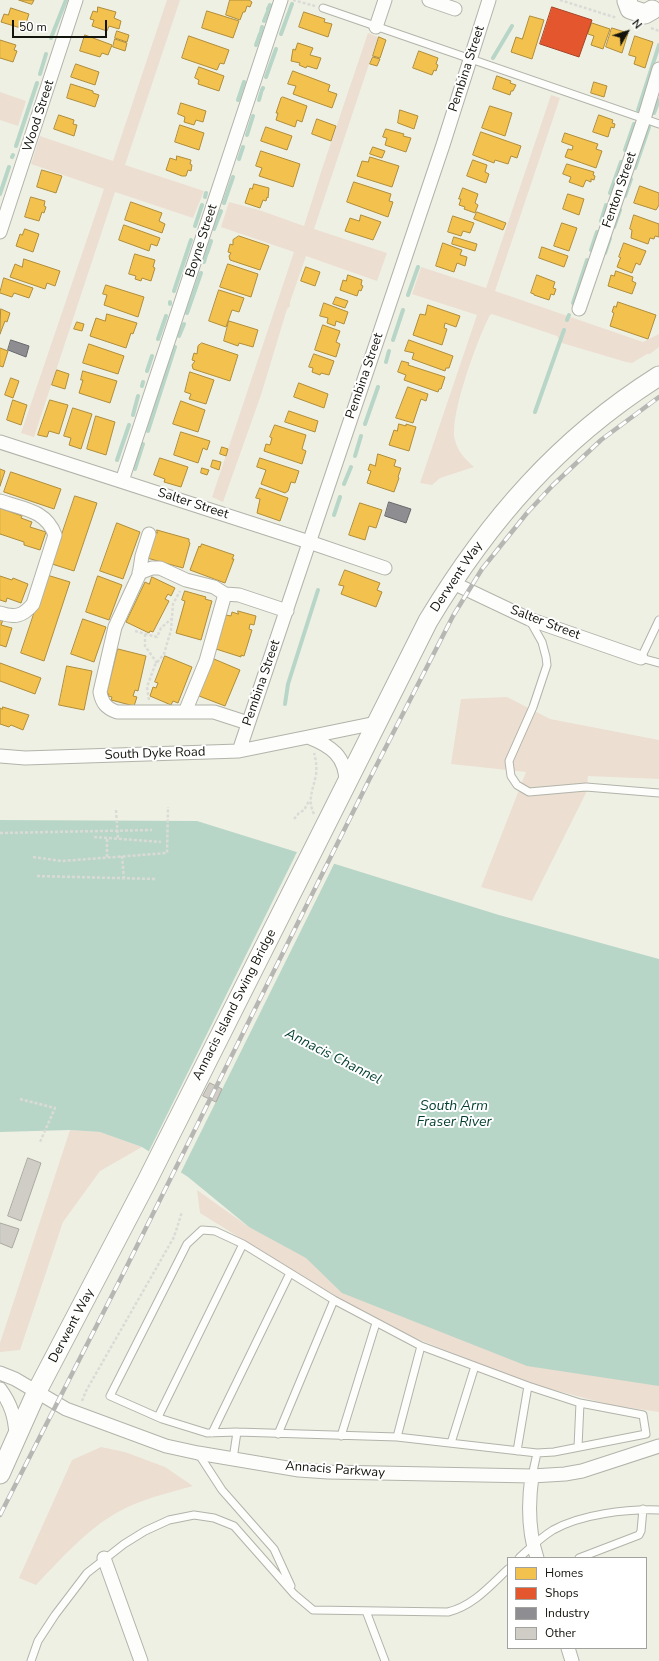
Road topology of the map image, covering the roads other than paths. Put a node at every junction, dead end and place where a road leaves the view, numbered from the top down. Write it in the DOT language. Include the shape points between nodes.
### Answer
graph roads {
  1 [pos="76,0"];
  2 [pos="281,0"];
  3 [pos="385,0"];
  4 [pos="429,0"];
  5 [pos="489,0"];
  6 [pos="323,8"];
  7 [pos="455,9"];
  8 [pos="376,27"];
  9 [pos="470,60"];
  10 [pos="659,69"];
  11 [pos="644,119"];
  12 [pos="659,124"];
  13 [pos="0,232"];
  14 [pos="579,310"];
  15 [pos="659,376"];
  16 [pos="0,442"];
  17 [pos="122,481"];
  18 [pos="0,502"];
  19 [pos="149,534"];
  20 [pos="309,542"];
  21 [pos="385,568"];
  22 [pos="139,573"];
  23 [pos="451,582"];
  24 [pos="225,594"];
  25 [pos="286,611"];
  26 [pos="0,613"];
  27 [pos="529,619"];
  28 [pos="659,620"];
  29 [pos="641,658"];
  30 [pos="659,663"];
  31 [pos="186,712"];
  32 [pos="248,723"];
  33 [pos="376,723"];
  34 [pos="310,742"];
  35 [pos="239,751"];
  36 [pos="0,756"];
  37 [pos="346,783"];
  38 [pos="659,794"];
  39 [pos="319,824"];
  40 [pos="147,1181"];
  41 [pos="243,1244"];
  42 [pos="290,1273"];
  43 [pos="334,1300"];
  44 [pos="376,1323"];
  45 [pos="421,1346"];
  46 [pos="475,1366"];
  47 [pos="0,1373"];
  48 [pos="528,1386"];
  49 [pos="0,1389"];
  50 [pos="37,1392"];
  51 [pos="580,1403"];
  52 [pos="158,1417"];
  53 [pos="237,1432"];
  54 [pos="212,1433"];
  55 [pos="278,1434"];
  56 [pos="16,1436"];
  57 [pos="341,1436"];
  58 [pos="397,1437"];
  59 [pos="451,1443"];
  60 [pos="659,1446"];
  61 [pos="578,1447"];
  62 [pos="517,1451"];
  63 [pos="198,1453"];
  64 [pos="537,1453"];
  65 [pos="233,1459"];
  66 [pos="0,1474"];
  67 [pos="532,1476"];
  68 [pos="643,1510"];
  69 [pos="659,1510"];
  70 [pos="533,1545"];
  71 [pos="520,1557"];
  72 [pos="537,1557"];
  73 [pos="582,1557"];
  74 [pos="104,1558"];
  75 [pos="507,1570"];
  76 [pos="294,1594"];
  77 [pos="366,1611"];
  78 [pos="568,1649"];
  79 [pos="30,1661"];
  80 [pos="141,1661"];
  81 [pos="385,1661"];
  82 [pos="572,1661"];
  1 -- 13 [label="street, Wood Street"];
  2 -- 17 [label="street, Boyne Street"];
  3 -- 8 [label="street"];
  4 -- 7 [label="street"];
  5 -- 9 [label="street, Pembina Street"];
  6 -- 8 [label="lane"];
  8 -- 9 [label="lane"];
  9 -- 11 [label="lane"];
  9 -- 20 [label="street, Pembina Street"];
  10 -- 11 [label="street, Fenton Street"];
  11 -- 12 [label="lane"];
  11 -- 14 [label="street, Fenton Street"];
  15 -- 23 [label="main road, Derwent Way" via="610,411 554,458 510,504"];
  16 -- 17 [label="street, Salter Street"];
  17 -- 20 [label="street, Salter Street"];
  18 -- 26 [label="street" via="42,516 56,536 33,604 26,612 18,615 8,616"];
  19 -- 22 [label="street"];
  20 -- 21 [label="street, Salter Street"];
  20 -- 25 [label="street, Pembina Street"];
  22 -- 24 [label="street" via="160,568 185,579 214,587"];
  22 -- 31 [label="street" via="115,628 100,692 101,701 117,712"];
  23 -- 27 [label="street, Salter Street"];
  23 -- 33 [label="main road, Derwent Way"];
  24 -- 25 [label="street" via="239,595"];
  24 -- 31 [label="street" via="206,660"];
  25 -- 32 [label="street, Pembina Street"];
  27 -- 29 [label="street, Salter Street"];
  27 -- 38 [label="lane" via="542,642 547,665 534,707 509,761 511,776 517,785 529,792 586,787"];
  28 -- 29 [label="lane"];
  29 -- 30 [label="lane"];
  31 -- 32 [label="street" via="214,712"];
  32 -- 35 [label="street, Pembina Street"];
  33 -- 34 [label="street, South Dyke Road"];
  33 -- 37 [label="main road, Derwent Way"];
  34 -- 35 [label="street, South Dyke Road"];
  34 -- 37 [label="street" via="321,742 331,748 344,765"];
  35 -- 36 [label="street, South Dyke Road" via="25,758"];
  37 -- 39 [label="main road, Derwent Way"];
  39 -- 40 [label="main road, Annacis Island Swing Bridge"];
  40 -- 50 [label="main road, Derwent Way"];
  41 -- 42 [label="lane"];
  41 -- 52 [label="lane"];
  41 -- 52 [label="lane" via="216,1231 202,1230 186,1244 110,1396"];
  42 -- 43 [label="lane"];
  42 -- 54 [label="lane"];
  43 -- 44 [label="lane"];
  43 -- 55 [label="lane"];
  44 -- 45 [label="lane"];
  44 -- 57 [label="lane"];
  45 -- 46 [label="lane"];
  45 -- 58 [label="lane"];
  46 -- 48 [label="lane"];
  46 -- 59 [label="lane"];
  47 -- 50 [label="street, Annacis Parkway"];
  48 -- 51 [label="lane"];
  48 -- 62 [label="lane"];
  49 -- 56 [label="street" via="12,1409 16,1422"];
  50 -- 56 [label="main road, Derwent Way"];
  50 -- 63 [label="street, Annacis Parkway" via="77,1413 166,1446"];
  51 -- 61 [label="lane"];
  51 -- 61 [label="lane" via="643,1415 646,1434"];
  52 -- 54 [label="lane"];
  53 -- 54 [label="lane"];
  53 -- 55 [label="lane"];
  53 -- 65 [label="lane"];
  55 -- 57 [label="lane"];
  56 -- 66 [label="main road, Derwent Way"];
  57 -- 58 [label="lane"];
  58 -- 59 [label="lane"];
  59 -- 62 [label="lane"];
  60 -- 67 [label="street, Annacis Parkway" via="582,1471"];
  61 -- 64 [label="lane"];
  62 -- 64 [label="lane"];
  63 -- 65 [label="street, Annacis Parkway"];
  63 -- 76 [label="lane" via="222,1490 274,1549"];
  64 -- 67 [label="lane"];
  65 -- 67 [label="street, Annacis Parkway" via="298,1470 328,1472"];
  67 -- 70 [label="street" via="528,1516"];
  68 -- 69 [label="lane"];
  68 -- 70 [label="lane" via="591,1516 553,1530"];
  68 -- 73 [label="lane" via="639,1535"];
  70 -- 71 [label="lane"];
  70 -- 72 [label="street"];
  74 -- 76 [label="lane" via="145,1531 169,1520 194,1515 214,1518 234,1526"];
  74 -- 79 [label="lane" via="87,1573 55,1615 38,1640"];
  74 -- 80 [label="street"];
  75 -- 77 [label="lane" via="476,1599 456,1610"];
  76 -- 77 [label="lane" via="313,1610"];
  77 -- 81 [label="lane"];
  78 -- 82 [label="street"];
}
